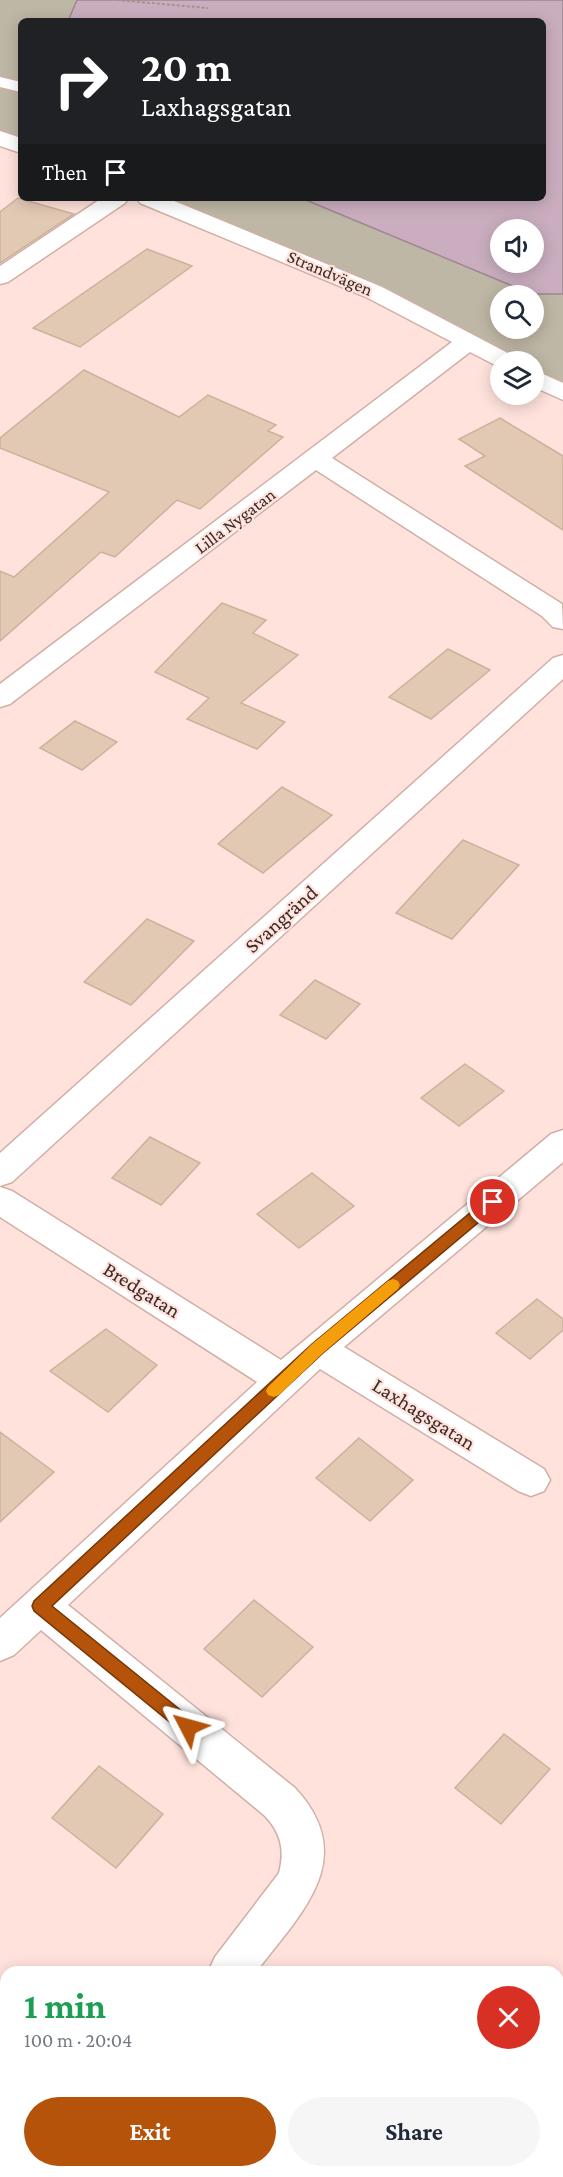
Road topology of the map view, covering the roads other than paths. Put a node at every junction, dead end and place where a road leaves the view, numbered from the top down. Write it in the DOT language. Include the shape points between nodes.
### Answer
graph roads {
  1 [pos="0,82"];
  2 [pos="18,86"];
  3 [pos="0,138"];
  4 [pos="18,145"];
  5 [pos="113,201"];
  6 [pos="155,201"];
  7 [pos="0,277"];
  8 [pos="469,341"];
  9 [pos="490,353"];
  10 [pos="544,383"];
  11 [pos="563,393"];
  12 [pos="317,459"];
  13 [pos="563,621"];
  14 [pos="563,664"];
  15 [pos="0,698"];
  16 [pos="563,1143"];
  17 [pos="0,1173"];
  18 [pos="0,1200"];
  19 [pos="318,1348"];
  20 [pos="285,1381"];
  21 [pos="531,1479"];
  22 [pos="40,1606"];
  23 [pos="0,1643"];
  24 [pos="235,1966"];
  1 -- 2 [label="lane"];
  3 -- 4 [label="street"];
  5 -- 7 [label="street"];
  6 -- 8 [label="street, Strandvägen" via="374,292"];
  8 -- 9 [label="street, Strandvägen"];
  8 -- 12 [label="street, Lilla Nygatan"];
  10 -- 11 [label="street"];
  12 -- 13 [label="street" via="552,610"];
  12 -- 15 [label="street, Lilla Nygatan"];
  14 -- 17 [label="street, Svangränd"];
  16 -- 19 [label="street"];
  18 -- 20 [label="street, Bredgatan"];
  19 -- 20 [label="street"];
  19 -- 21 [label="street, Laxhagsgatan"];
  20 -- 22 [label="street"];
  22 -- 23 [label="street"];
  22 -- 24 [label="street" via="294,1816 304,1858 298,1882"];
}
